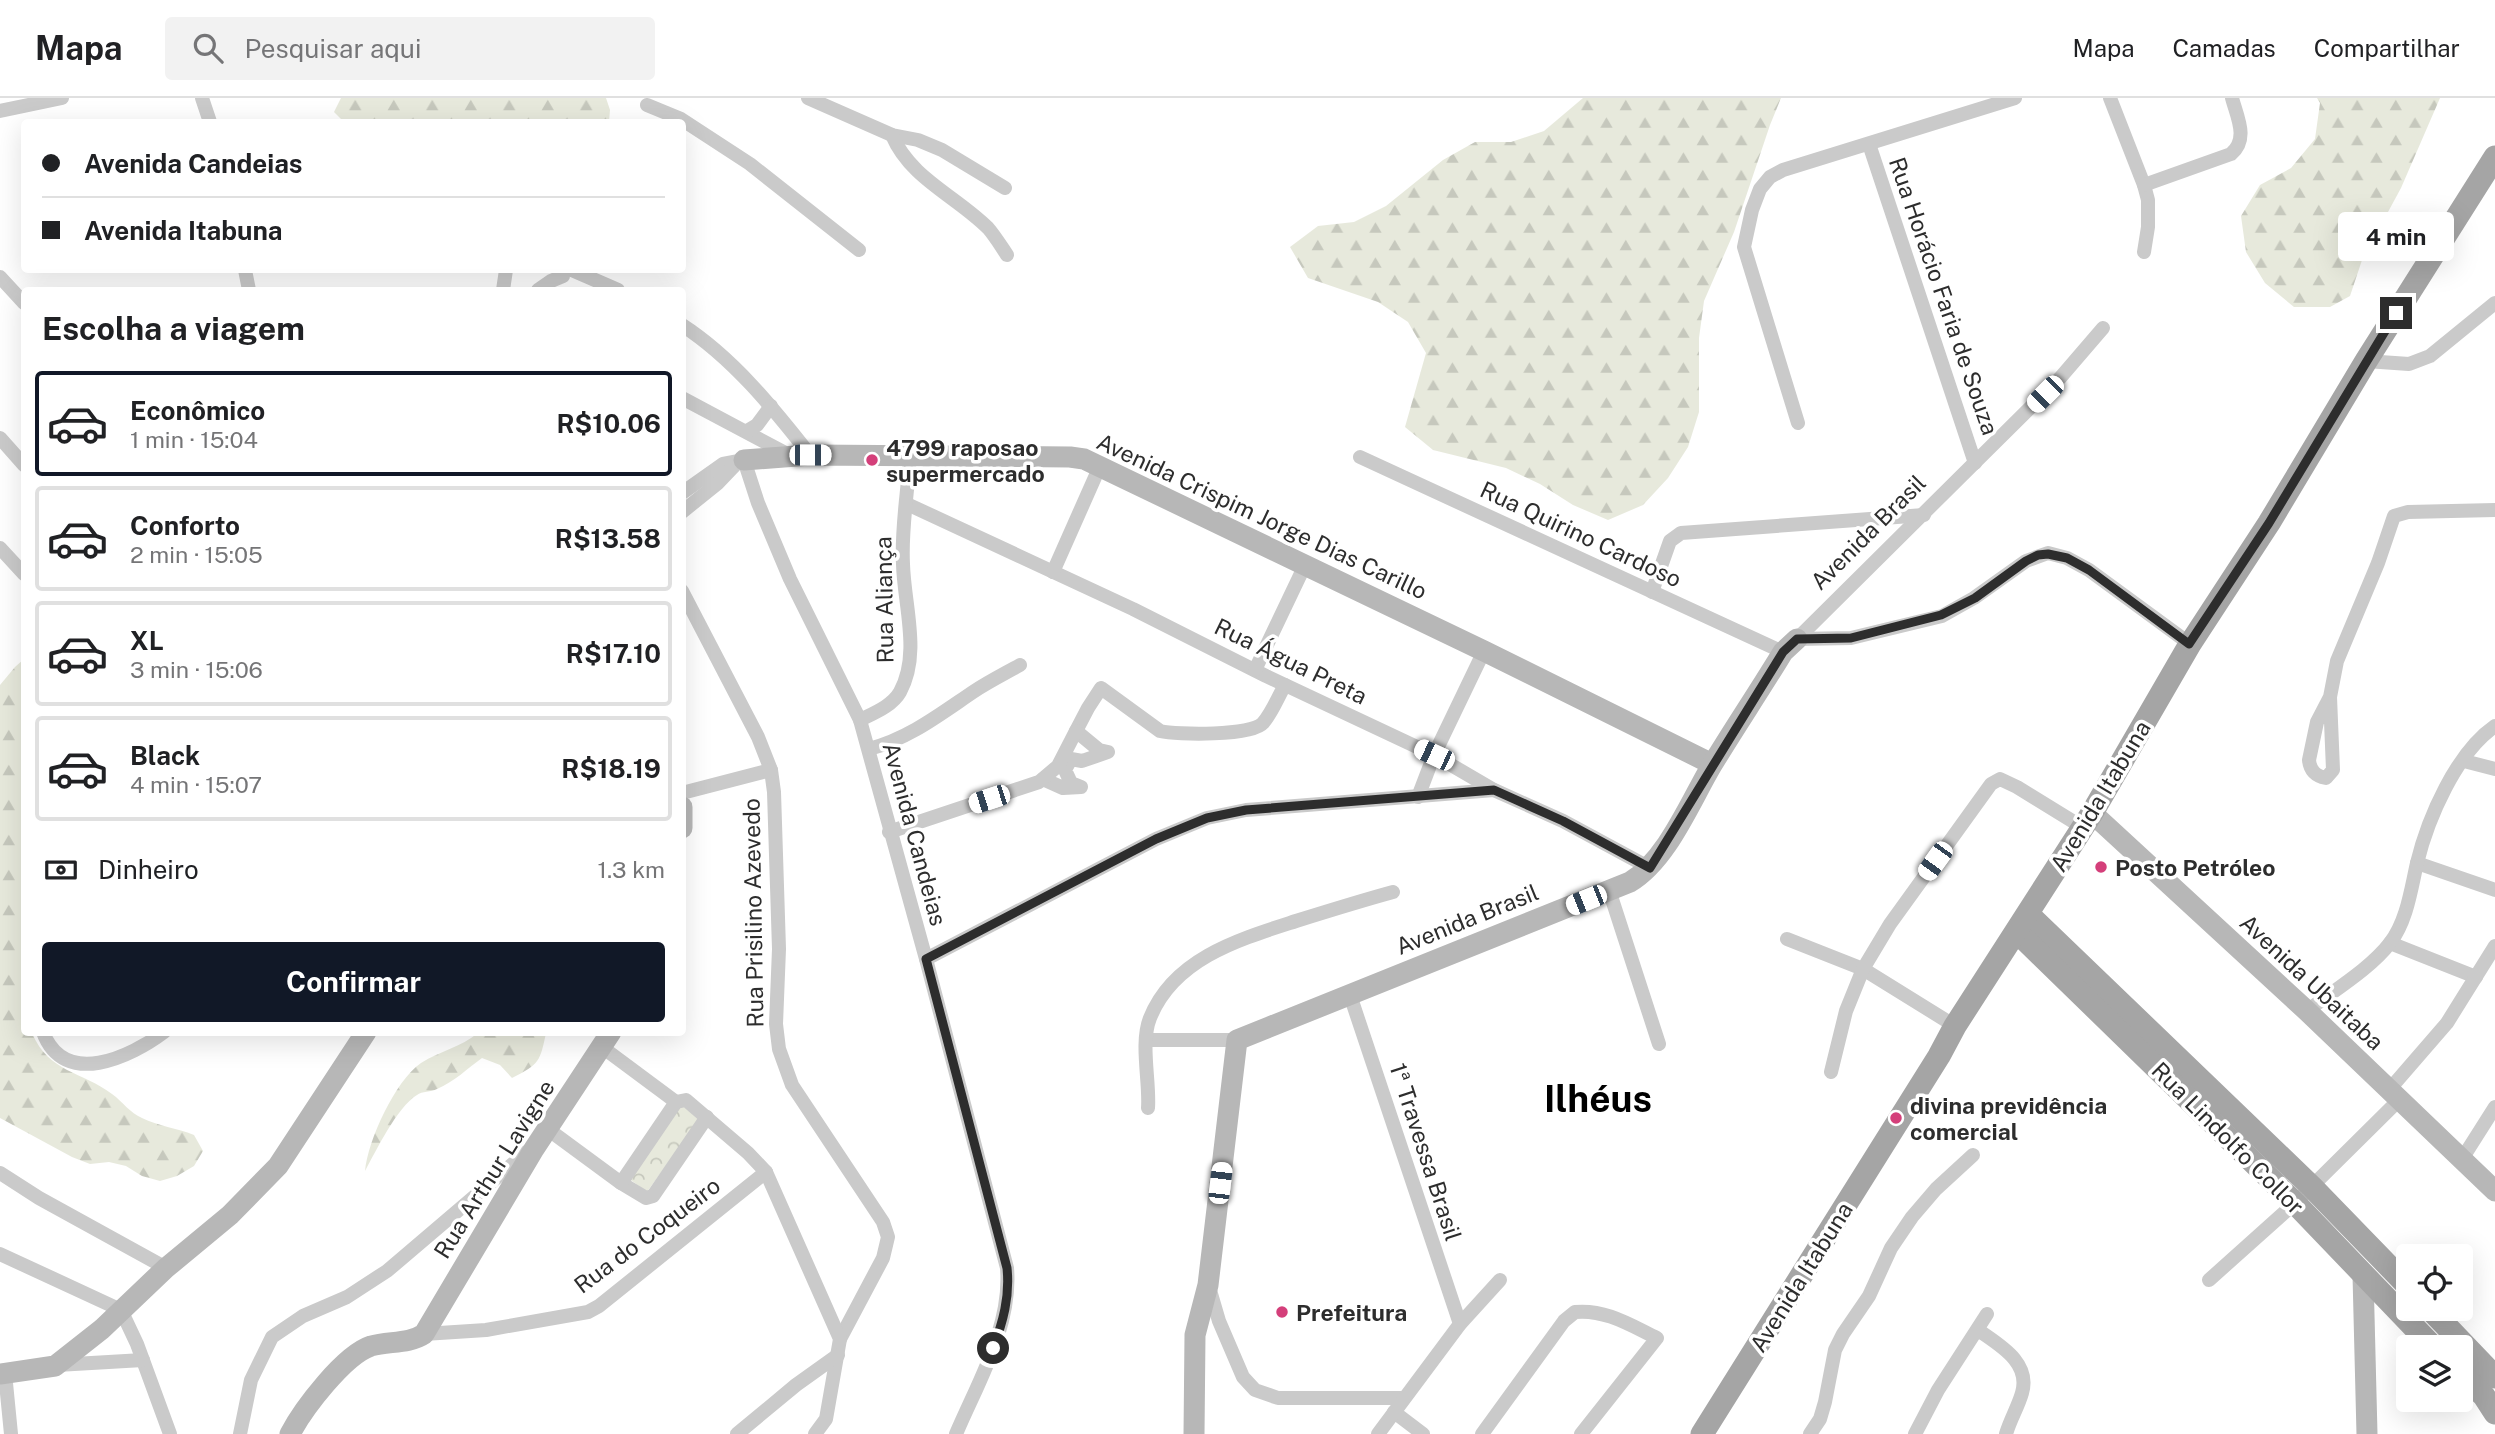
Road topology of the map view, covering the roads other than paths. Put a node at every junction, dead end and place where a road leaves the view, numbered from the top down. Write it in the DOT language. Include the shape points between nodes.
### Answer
graph roads {
  1 [pos="62,98"];
  2 [pos="202,98"];
  3 [pos="808,98"];
  4 [pos="2015,98"];
  5 [pos="2110,98"];
  6 [pos="2232,98"];
  7 [pos="647,104"];
  8 [pos="0,111"];
  9 [pos="209,119"];
  10 [pos="681,119"];
  11 [pos="686,122"];
  12 [pos="892,135"];
  13 [pos="1869,144"];
  14 [pos="2495,156"];
  15 [pos="2144,185"];
  16 [pos="1005,188"];
  17 [pos="859,250"];
  18 [pos="2144,252"];
  19 [pos="1007,255"];
  20 [pos="0,276"];
  21 [pos="565,276"];
  22 [pos="542,287"];
  23 [pos="607,287"];
  24 [pos="21,300"];
  25 [pos="2495,303"];
  26 [pos="686,328"];
  27 [pos="2103,328"];
  28 [pos="2366,361"];
  29 [pos="686,400"];
  30 [pos="771,406"];
  31 [pos="1797,424"];
  32 [pos="747,431"];
  33 [pos="0,438"];
  34 [pos="800,456"];
  35 [pos="910,456"];
  36 [pos="1360,457"];
  37 [pos="742,460"];
  38 [pos="21,462"];
  39 [pos="1976,463"];
  40 [pos="1100,466"];
  41 [pos="686,490"];
  42 [pos="907,504"];
  43 [pos="686,509"];
  44 [pos="2495,510"];
  45 [pos="1924,515"];
  46 [pos="0,548"];
  47 [pos="1305,565"];
  48 [pos="21,571"];
  49 [pos="1053,572"];
  50 [pos="1652,592"];
  51 [pos="686,599"];
  52 [pos="2189,644"];
  53 [pos="1790,646"];
  54 [pos="1484,651"];
  55 [pos="1020,665"];
  56 [pos="1255,670"];
  57 [pos="1286,685"];
  58 [pos="2330,696"];
  59 [pos="860,720"];
  60 [pos="2495,726"];
  61 [pos="1076,730"];
  62 [pos="869,748"];
  63 [pos="1434,755"];
  64 [pos="2464,761"];
  65 [pos="1712,764"];
  66 [pos="2495,769"];
  67 [pos="771,770"];
  68 [pos="1043,779"];
  69 [pos="1494,790"];
  70 [pos="686,792"];
  71 [pos="1418,797"];
  72 [pos="2087,820"];
  73 [pos="889,832"];
  74 [pos="2417,863"];
  75 [pos="1650,868"];
  76 [pos="1609,890"];
  77 [pos="2495,890"];
  78 [pos="1392,892"];
  79 [pos="2022,923"];
  80 [pos="1787,939"];
  81 [pos="2390,943"];
  82 [pos="2495,946"];
  83 [pos="926,959"];
  84 [pos="1863,969"];
  85 [pos="2476,977"];
  86 [pos="1350,995"];
  87 [pos="2307,1011"];
  88 [pos="1955,1026"];
  89 [pos="46,1036"];
  90 [pos="158,1036"];
  91 [pos="363,1036"];
  92 [pos="606,1040"];
  93 [pos="1146,1040"];
  94 [pos="1237,1040"];
  95 [pos="1659,1044"];
  96 [pos="1831,1072"];
  97 [pos="2394,1095"];
  98 [pos="676,1102"];
  99 [pos="2495,1107"];
  100 [pos="1148,1108"];
  101 [pos="707,1117"];
  102 [pos="549,1130"];
  103 [pos="534,1149"];
  104 [pos="1973,1155"];
  105 [pos="2462,1159"];
  106 [pos="766,1172"];
  107 [pos="0,1173"];
  108 [pos="621,1183"];
  109 [pos="2312,1187"];
  110 [pos="2495,1191"];
  111 [pos="2295,1203"];
  112 [pos="0,1254"];
  113 [pos="166,1268"];
  114 [pos="2396,1274"];
  115 [pos="2363,1275"];
  116 [pos="1500,1280"];
  117 [pos="2209,1280"];
  118 [pos="1208,1285"];
  119 [pos="121,1310"];
  120 [pos="1987,1314"];
  121 [pos="2441,1321"];
  122 [pos="1460,1324"];
  123 [pos="1979,1329"];
  124 [pos="424,1334"];
  125 [pos="2421,1335"];
  126 [pos="840,1339"];
  127 [pos="838,1355"];
  128 [pos="143,1360"];
  129 [pos="55,1366"];
  130 [pos="3,1373"];
  131 [pos="2495,1377"];
  132 [pos="2473,1385"];
  133 [pos="1405,1398"];
  134 [pos="1394,1412"];
  135 [pos="2495,1413"];
  136 [pos="11,1434"];
  137 [pos="170,1434"];
  138 [pos="240,1434"];
  139 [pos="290,1434"];
  140 [pos="737,1434"];
  141 [pos="815,1434"];
  142 [pos="956,1434"];
  143 [pos="1194,1434"];
  144 [pos="1378,1434"];
  145 [pos="1423,1434"];
  146 [pos="1482,1434"];
  147 [pos="1581,1434"];
  148 [pos="1703,1434"];
  149 [pos="1810,1434"];
  150 [pos="1915,1434"];
  151 [pos="2006,1434"];
  152 [pos="2367,1434"];
  1 -- 8 [label="street"];
  2 -- 9 [label="street"];
  3 -- 12 [label="street"];
  4 -- 13 [label="street"];
  5 -- 15 [label="street"];
  6 -- 15 [label="street" via="2241,132 2231,154"];
  7 -- 10 [label="street"];
  11 -- 17 [label="street" via="750,164"];
  12 -- 16 [label="street" via="942,150"];
  12 -- 19 [label="street" via="908,163 985,226"];
  13 -- 31 [label="street" via="1770,177 1752,210 1744,247"];
  13 -- 39 [label="street, Rua Horácio Faria de Souza"];
  14 -- 28 [label="main road, Avenida Itabuna"];
  15 -- 18 [label="street" via="2148,227"];
  20 -- 24 [label="street"];
  21 -- 22 [label="street"];
  21 -- 23 [label="street"];
  25 -- 28 [label="street" via="2430,356 2409,364"];
  26 -- 30 [label="street" via="720,354"];
  27 -- 39 [label="street, Avenida Brasil"];
  28 -- 52 [label="main road, Avenida Itabuna" via="2269,523"];
  29 -- 32 [label="street"];
  30 -- 32 [label="street"];
  30 -- 34 [label="street"];
  32 -- 34 [label="street"];
  33 -- 38 [label="street"];
  34 -- 35 [label="street, Avenida Crispim Jorge Dias Carillo"];
  34 -- 37 [label="street, Avenida Crispim Jorge Dias Carillo"];
  35 -- 40 [label="street, Avenida Crispim Jorge Dias Carillo" via="1070,457"];
  35 -- 42 [label="street, Rua Aliança"];
  36 -- 50 [label="street, Rua Quirino Cardoso"];
  37 -- 41 [label="street, Avenida Crispim Jorge Dias Carillo" via="714,470"];
  37 -- 43 [label="street"];
  37 -- 59 [label="street, Avenida Candeias" via="790,579"];
  39 -- 45 [label="street, Avenida Brasil"];
  40 -- 47 [label="street, Avenida Crispim Jorge Dias Carillo"];
  40 -- 49 [label="street"];
  42 -- 49 [label="street, Rua Água Preta"];
  42 -- 59 [label="street, Rua Aliança" via="903,564 908,674 890,704"];
  44 -- 58 [label="street" via="2395,516 2337,662"];
  45 -- 50 [label="street" via="1681,533 1670,541"];
  45 -- 53 [label="street, Avenida Brasil"];
  46 -- 48 [label="street"];
  47 -- 54 [label="street, Avenida Crispim Jorge Dias Carillo"];
  47 -- 56 [label="street"];
  49 -- 56 [label="street, Rua Água Preta"];
  50 -- 53 [label="street, Rua Quirino Cardoso"];
  51 -- 67 [label="street, Rua Prisilino Azevedo"];
  52 -- 53 [label="street" via="2089,570 2048,554 2026,561 1975,598 1941,615 1851,638"];
  52 -- 72 [label="main road, Avenida Itabuna"];
  53 -- 65 [label="street, Avenida Brasil"];
  54 -- 63 [label="street"];
  54 -- 65 [label="street, Avenida Crispim Jorge Dias Carillo"];
  55 -- 62 [label="street" via="905,737"];
  56 -- 57 [label="street, Rua Água Preta"];
  57 -- 61 [label="street" via="1255,729 1160,731 1101,688"];
  57 -- 63 [label="street, Rua Água Preta"];
  58 -- 58 [label="street" via="2333,770 2326,778 2314,773 2309,760 2317,722"];
  59 -- 62 [label="street, Avenida Candeias"];
  60 -- 64 [label="street"];
  61 -- 68 [label="street" via="1058,766"];
  61 -- 68 [label="street" via="1099,750 1108,751 1082,761 1071,759 1065,770 1071,783 1081,787 1063,788"];
  62 -- 73 [label="street, Avenida Candeias"];
  63 -- 69 [label="street, Rua Água Preta"];
  63 -- 71 [label="street"];
  64 -- 66 [label="street"];
  64 -- 74 [label="street" via="2430,822"];
  65 -- 75 [label="street, Avenida Brasil"];
  67 -- 70 [label="street"];
  67 -- 126 [label="street, Rua Prisilino Azevedo" via="779,1049 792,1084 883,1222 888,1237 883,1258"];
  68 -- 73 [label="street"];
  69 -- 71 [label="street"];
  69 -- 75 [label="street, Rua Água Preta"];
  71 -- 83 [label="street" via="1246,810 1207,818 1156,839"];
  72 -- 79 [label="main road, Avenida Itabuna"];
  72 -- 84 [label="street" via="1995,780 1890,924"];
  72 -- 87 [label="street, Avenida Ubaitaba"];
  73 -- 83 [label="street, Avenida Candeias"];
  74 -- 77 [label="street"];
  74 -- 81 [label="street" via="2404,914"];
  75 -- 76 [label="street, Avenida Brasil"];
  76 -- 86 [label="street, Avenida Brasil"];
  76 -- 95 [label="street"];
  78 -- 93 [label="street" via="1213,951 1162,997 1149,1019"];
  79 -- 88 [label="main road, Avenida Itabuna"];
  79 -- 109 [label="main road, Rua Lindolfo Collor"];
  79 -- 111 [label="main road, Rua Lindolfo Collor"];
  80 -- 84 [label="street"];
  81 -- 85 [label="street"];
  81 -- 87 [label="street"];
  82 -- 85 [label="street"];
  83 -- 142 [label="street, Avenida Candeias" via="1003,1247 1009,1289 1003,1322"];
  84 -- 88 [label="street"];
  84 -- 96 [label="street"];
  85 -- 97 [label="street"];
  86 -- 94 [label="street, Avenida Brasil"];
  86 -- 122 [label="street, 1ª Travessa Brasil"];
  87 -- 97 [label="street, Avenida Ubaitaba"];
  88 -- 148 [label="main road, Avenida Itabuna"];
  89 -- 90 [label="street" via="57,1053 84,1065 110,1062"];
  91 -- 113 [label="street" via="278,1166 230,1215"];
  92 -- 98 [label="street"];
  92 -- 102 [label="street, Rua Arthur Lavigne"];
  93 -- 94 [label="street"];
  93 -- 100 [label="street"];
  94 -- 118 [label="street"];
  97 -- 105 [label="street, Avenida Ubaitaba"];
  97 -- 109 [label="street"];
  98 -- 101 [label="street" via="685,1100"];
  98 -- 108 [label="street"];
  99 -- 105 [label="street"];
  101 -- 106 [label="street"];
  101 -- 108 [label="street" via="651,1198"];
  102 -- 103 [label="street, Rua Arthur Lavigne"];
  102 -- 108 [label="street"];
  103 -- 124 [label="street, Rua Arthur Lavigne"];
  103 -- 138 [label="street" via="517,1158 387,1271 347,1297 303,1315 272,1338 251,1380"];
  104 -- 149 [label="street" via="1920,1208 1891,1248 1869,1296 1835,1350 1820,1419"];
  105 -- 110 [label="street, Avenida Ubaitaba"];
  106 -- 124 [label="street, Rua do Coqueiro" via="588,1312 486,1330"];
  106 -- 126 [label="street"];
  107 -- 113 [label="street"];
  109 -- 111 [label="street"];
  109 -- 114 [label="main road, Rua Lindolfo Collor"];
  111 -- 115 [label="main road, Rua Lindolfo Collor"];
  111 -- 117 [label="street"];
  112 -- 119 [label="street"];
  113 -- 119 [label="street"];
  115 -- 125 [label="main road, Rua Lindolfo Collor"];
  115 -- 152 [label="street"];
  116 -- 122 [label="street"];
  118 -- 133 [label="street" via="1243,1377 1255,1390 1278,1398"];
  118 -- 143 [label="street" via="1195,1335"];
  119 -- 128 [label="street"];
  119 -- 129 [label="street"];
  120 -- 123 [label="street"];
  121 -- 131 [label="main road"];
  122 -- 133 [label="street"];
  123 -- 150 [label="street"];
  123 -- 151 [label="street" via="2012,1356 2023,1377 2023,1391"];
  124 -- 139 [label="street" via="370,1347 346,1362"];
  126 -- 127 [label="street"];
  127 -- 140 [label="street"];
  127 -- 141 [label="street" via="826,1419"];
  128 -- 129 [label="street"];
  128 -- 137 [label="street"];
  129 -- 130 [label="street"];
  130 -- 136 [label="street"];
  132 -- 135 [label="main road"];
  133 -- 134 [label="street"];
  134 -- 144 [label="street"];
  134 -- 145 [label="street"];
  146 -- 147 [label="street" via="1564,1321 1575,1312 1599,1312 1657,1338"];
}
